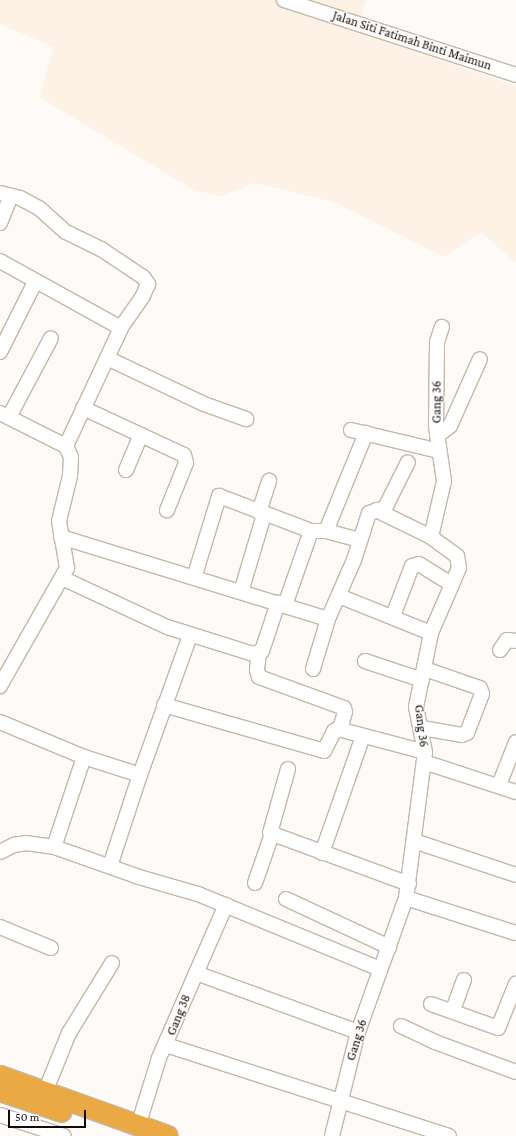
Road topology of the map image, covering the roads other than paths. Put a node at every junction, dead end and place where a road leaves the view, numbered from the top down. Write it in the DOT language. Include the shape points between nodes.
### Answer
graph roads {
  1 [pos="284,0"];
  2 [pos="516,75"];
  3 [pos="6,195"];
  4 [pos="0,223"];
  5 [pos="0,262"];
  6 [pos="36,282"];
  7 [pos="442,327"];
  8 [pos="121,328"];
  9 [pos="51,338"];
  10 [pos="0,352"];
  11 [pos="107,358"];
  12 [pos="480,359"];
  13 [pos="83,408"];
  14 [pos="5,415"];
  15 [pos="246,419"];
  16 [pos="351,430"];
  17 [pos="366,432"];
  18 [pos="141,435"];
  19 [pos="437,436"];
  20 [pos="66,446"];
  21 [pos="439,451"];
  22 [pos="408,462"];
  23 [pos="126,470"];
  24 [pos="269,481"];
  25 [pos="167,510"];
  26 [pos="376,510"];
  27 [pos="262,513"];
  28 [pos="311,531"];
  29 [pos="326,531"];
  30 [pos="61,537"];
  31 [pos="430,537"];
  32 [pos="359,540"];
  33 [pos="62,578"];
  34 [pos="194,578"];
  35 [pos="452,584"];
  36 [pos="241,592"];
  37 [pos="340,596"];
  38 [pos="282,604"];
  39 [pos="393,616"];
  40 [pos="328,619"];
  41 [pos="431,634"];
  42 [pos="190,635"];
  43 [pos="516,641"];
  44 [pos="500,650"];
  45 [pos="259,653"];
  46 [pos="365,661"];
  47 [pos="314,669"];
  48 [pos="424,674"];
  49 [pos="0,686"];
  50 [pos="164,705"];
  51 [pos="0,722"];
  52 [pos="422,728"];
  53 [pos="340,729"];
  54 [pos="363,736"];
  55 [pos="516,742"];
  56 [pos="84,757"];
  57 [pos="425,757"];
  58 [pos="288,769"];
  59 [pos="140,775"];
  60 [pos="499,785"];
  61 [pos="516,792"];
  62 [pos="272,834"];
  63 [pos="414,841"];
  64 [pos="54,847"];
  65 [pos="0,852"];
  66 [pos="322,853"];
  67 [pos="110,866"];
  68 [pos="516,875"];
  69 [pos="255,883"];
  70 [pos="409,884"];
  71 [pos="406,898"];
  72 [pos="286,899"];
  73 [pos="226,905"];
  74 [pos="0,927"];
  75 [pos="516,934"];
  76 [pos="389,947"];
  77 [pos="51,948"];
  78 [pos="112,963"];
  79 [pos="380,969"];
  80 [pos="196,973"];
  81 [pos="464,980"];
  82 [pos="515,989"];
  83 [pos="431,1004"];
  84 [pos="453,1010"];
  85 [pos="401,1026"];
  86 [pos="358,1032"];
  87 [pos="166,1045"];
  88 [pos="516,1072"];
  89 [pos="0,1076"];
  90 [pos="0,1091"];
  91 [pos="45,1092"];
  92 [pos="340,1099"];
  93 [pos="0,1115"];
  94 [pos="135,1131"];
  95 [pos="64,1136"];
  96 [pos="168,1136"];
  97 [pos="332,1136"];
  98 [pos="449,1136"];
  1 -- 2 [label="street, Jalan Siti Fatimah Binti Maimun"];
  3 -- 4 [label="street"];
  3 -- 8 [label="street" via="38,208 66,232 143,276 148,284 143,296"];
  5 -- 6 [label="street"];
  6 -- 8 [label="street"];
  6 -- 10 [label="street"];
  7 -- 19 [label="street, Gang 36" via="437,342"];
  8 -- 11 [label="street"];
  9 -- 14 [label="street"];
  11 -- 13 [label="street"];
  11 -- 15 [label="street" via="204,404"];
  12 -- 19 [label="street" via="450,426"];
  13 -- 18 [label="street"];
  13 -- 20 [label="street"];
  14 -- 20 [label="street"];
  16 -- 17 [label="street"];
  17 -- 21 [label="street"];
  17 -- 29 [label="street"];
  18 -- 23 [label="street"];
  18 -- 25 [label="street" via="184,455 186,463"];
  19 -- 21 [label="street, Gang 36"];
  20 -- 30 [label="street" via="71,457 70,476 59,521"];
  21 -- 31 [label="street, Gang 36" via="444,482"];
  22 -- 26 [label="street" via="385,508"];
  24 -- 27 [label="street"];
  26 -- 31 [label="street"];
  26 -- 32 [label="street" via="369,513"];
  27 -- 28 [label="street"];
  27 -- 34 [label="street" via="219,496"];
  27 -- 36 [label="street"];
  28 -- 29 [label="street"];
  28 -- 38 [label="street"];
  29 -- 32 [label="street"];
  30 -- 33 [label="street" via="67,568"];
  30 -- 34 [label="street"];
  31 -- 35 [label="street, Gang 36" via="459,561"];
  32 -- 37 [label="street"];
  33 -- 42 [label="street" via="160,624"];
  33 -- 49 [label="street"];
  34 -- 36 [label="street"];
  35 -- 39 [label="street" via="419,564 412,566"];
  35 -- 41 [label="street, Gang 36"];
  36 -- 38 [label="street"];
  37 -- 39 [label="street"];
  37 -- 40 [label="street"];
  38 -- 40 [label="street"];
  38 -- 45 [label="street"];
  39 -- 41 [label="street"];
  40 -- 47 [label="street"];
  41 -- 48 [label="street, Gang 36"];
  42 -- 45 [label="street" via="252,654"];
  42 -- 50 [label="street"];
  43 -- 44 [label="street" via="507,640"];
  45 -- 53 [label="street" via="259,677 344,708 346,712"];
  46 -- 48 [label="street"];
  48 -- 52 [label="street, Gang 36" via="416,707"];
  48 -- 52 [label="street" via="480,688 482,694 466,733 461,735"];
  50 -- 53 [label="street" via="324,750 334,731"];
  50 -- 59 [label="street"];
  51 -- 56 [label="street"];
  52 -- 57 [label="street, Gang 36"];
  53 -- 54 [label="street"];
  54 -- 57 [label="street"];
  54 -- 66 [label="street"];
  55 -- 60 [label="street"];
  56 -- 59 [label="street"];
  56 -- 64 [label="street"];
  57 -- 60 [label="street"];
  57 -- 63 [label="street, Gang 36"];
  58 -- 62 [label="street" via="270,833"];
  59 -- 67 [label="street"];
  60 -- 61 [label="street"];
  62 -- 66 [label="street"];
  62 -- 69 [label="street"];
  63 -- 68 [label="street"];
  63 -- 70 [label="street, Gang 36"];
  64 -- 65 [label="street" via="26,843 14,845"];
  64 -- 67 [label="street"];
  66 -- 70 [label="street"];
  67 -- 73 [label="street"];
  70 -- 71 [label="street, Gang 36"];
  71 -- 75 [label="street"];
  71 -- 76 [label="street, Gang 36"];
  72 -- 76 [label="street"];
  73 -- 79 [label="street"];
  73 -- 80 [label="street, Gang 38"];
  74 -- 77 [label="street"];
  76 -- 79 [label="street, Gang 36"];
  78 -- 91 [label="street" via="69,1033"];
  79 -- 86 [label="street, Gang 36"];
  80 -- 86 [label="street"];
  80 -- 87 [label="street, Gang 38"];
  81 -- 84 [label="street"];
  82 -- 84 [label="street" via="498,1028"];
  83 -- 84 [label="street"];
  85 -- 88 [label="street" via="435,1042"];
  86 -- 92 [label="street, Gang 36"];
  87 -- 92 [label="street"];
  87 -- 94 [label="street, Gang 38" via="159,1058"];
  89 -- 91 [label="highway"];
  90 -- 94 [label="highway"];
  91 -- 94 [label="highway"];
  92 -- 97 [label="street, Gang 36"];
  92 -- 98 [label="street"];
  93 -- 95 [label="street"];
  94 -- 96 [label="highway"];
}
